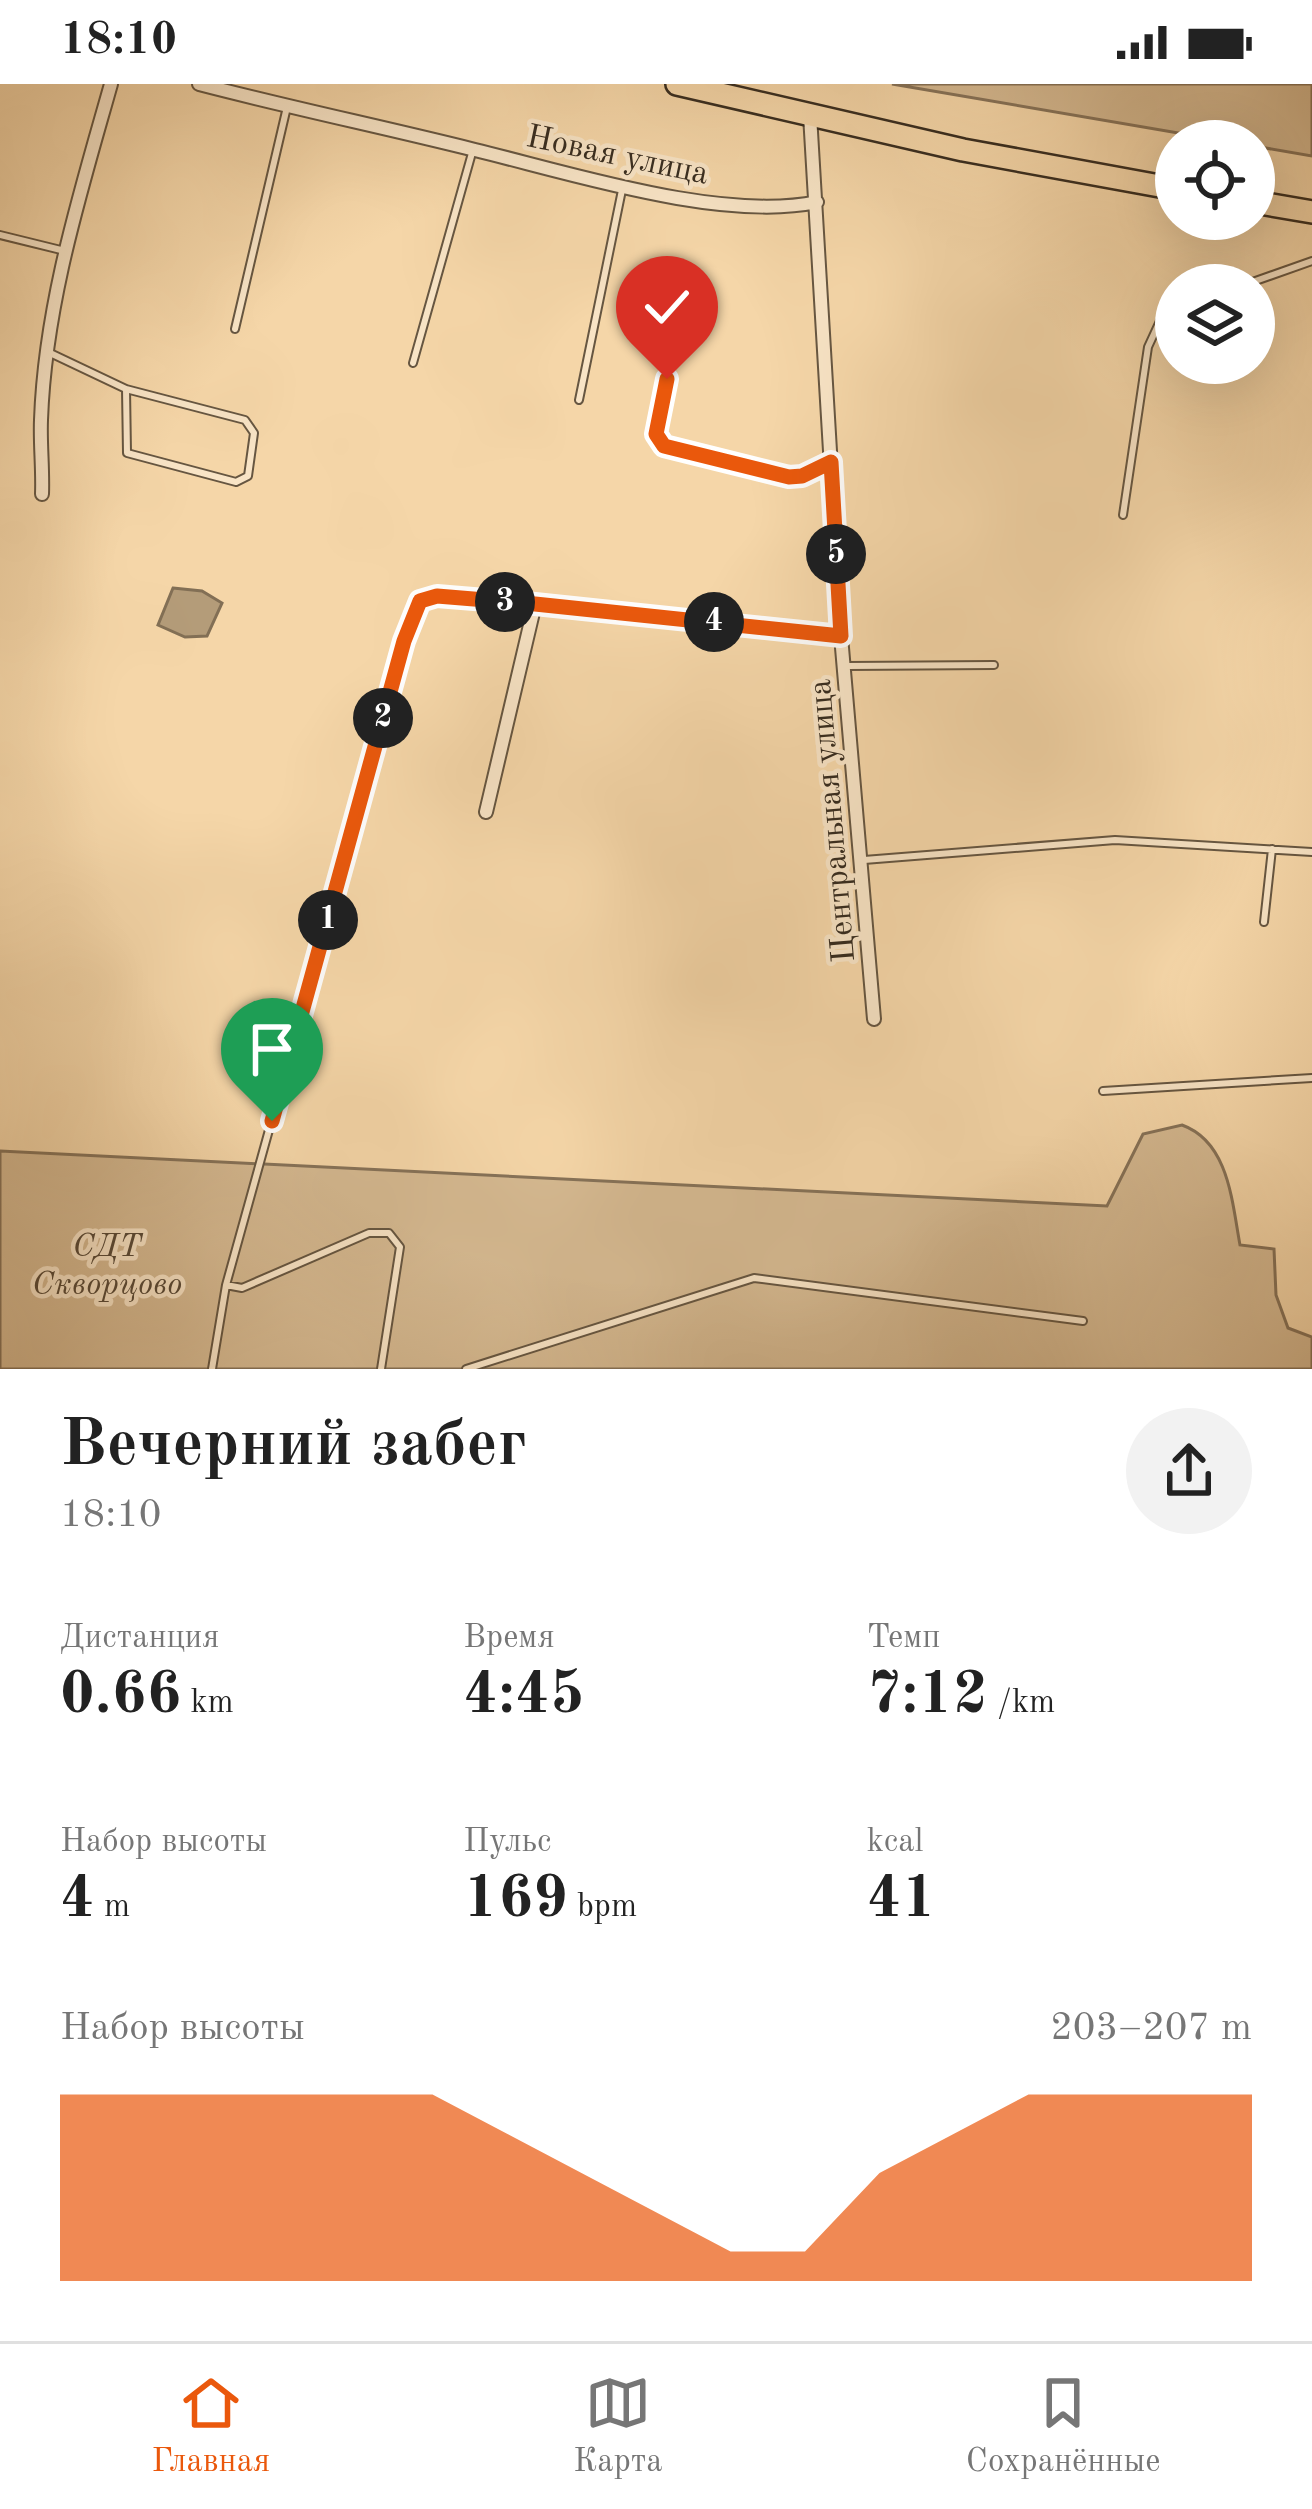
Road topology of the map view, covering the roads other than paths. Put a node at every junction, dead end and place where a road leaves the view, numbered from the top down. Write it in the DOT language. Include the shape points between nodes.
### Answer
graph roads {
  1 [pos="111,84"];
  2 [pos="199,84"];
  3 [pos="677,84"];
  4 [pos="287,107"];
  5 [pos="810,116"];
  6 [pos="473,149"];
  7 [pos="1155,185"];
  8 [pos="622,187"];
  9 [pos="817,202"];
  10 [pos="1275,206"];
  11 [pos="1312,212"];
  12 [pos="0,235"];
  13 [pos="64,251"];
  14 [pos="1312,261"];
  15 [pos="1275,274"];
  16 [pos="235,329"];
  17 [pos="1155,332"];
  18 [pos="48,352"];
  19 [pos="413,363"];
  20 [pos="667,379"];
  21 [pos="126,389"];
  22 [pos="579,400"];
  23 [pos="831,462"];
  24 [pos="42,494"];
  25 [pos="1123,514"];
  26 [pos="535,604"];
  27 [pos="841,636"];
  28 [pos="994,665"];
  29 [pos="843,666"];
  30 [pos="486,812"];
  31 [pos="1272,849"];
  32 [pos="1312,852"];
  33 [pos="860,860"];
  34 [pos="1264,922"];
  35 [pos="317,957"];
  36 [pos="874,1019"];
  37 [pos="1312,1078"];
  38 [pos="1103,1091"];
  39 [pos="226,1285"];
  40 [pos="1083,1321"];
  41 [pos="212,1369"];
  42 [pos="380,1369"];
  43 [pos="466,1369"];
  1 -- 13 [label="street"];
  2 -- 4 [label="street, Новая улица"];
  3 -- 5 [label="highway"];
  4 -- 6 [label="street, Новая улица"];
  4 -- 16 [label="lane"];
  5 -- 7 [label="highway"];
  5 -- 9 [label="street, Центральная улица"];
  6 -- 8 [label="street, Новая улица"];
  6 -- 19 [label="lane"];
  8 -- 9 [label="street, Новая улица" via="754,207"];
  8 -- 22 [label="lane"];
  9 -- 23 [label="street, Центральная улица"];
  10 -- 11 [label="highway"];
  12 -- 13 [label="lane"];
  13 -- 18 [label="street"];
  14 -- 15 [label="lane"];
  17 -- 25 [label="lane"];
  18 -- 21 [label="lane"];
  18 -- 24 [label="street"];
  20 -- 23 [label="lane" via="656,434 664,446 789,477"];
  21 -- 21 [label="lane" via="245,420 254,433 248,476 236,482 127,453"];
  23 -- 27 [label="street, Центральная улица"];
  26 -- 27 [label="street"];
  26 -- 30 [label="street"];
  26 -- 35 [label="street" via="420,601"];
  27 -- 29 [label="street, Центральная улица"];
  28 -- 29 [label="lane"];
  29 -- 33 [label="street, Центральная улица"];
  31 -- 32 [label="lane"];
  31 -- 33 [label="lane" via="1115,840"];
  31 -- 34 [label="lane"];
  33 -- 36 [label="street, Центральная улица"];
  35 -- 39 [label="lane"];
  37 -- 38 [label="lane"];
  39 -- 41 [label="lane"];
  39 -- 42 [label="lane" via="242,1288 369,1233 389,1233 400,1247"];
  40 -- 43 [label="lane" via="754,1278"];
}
